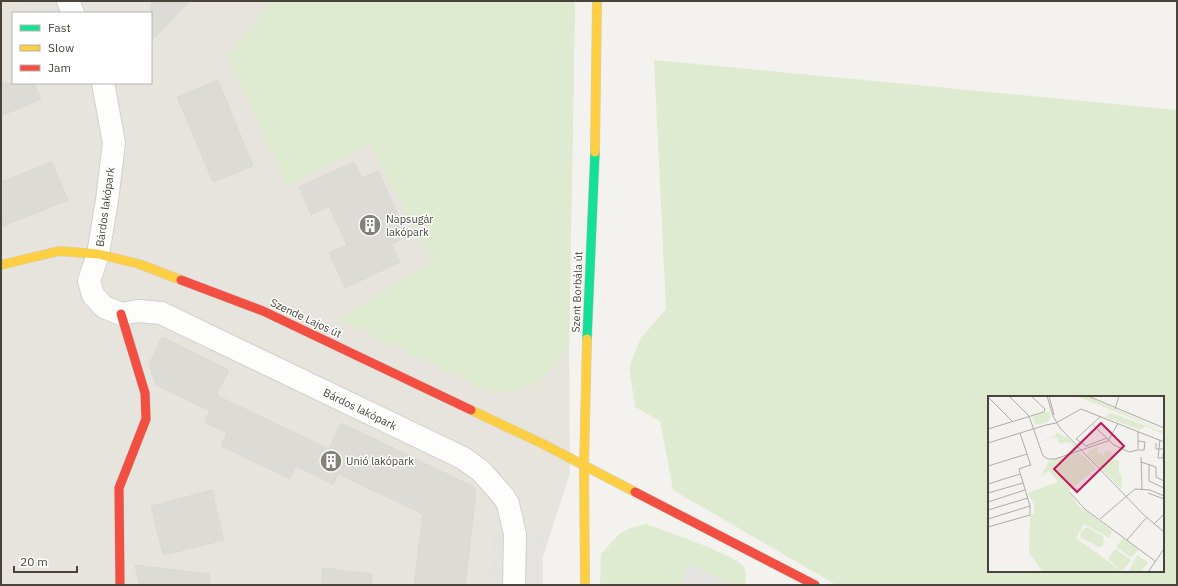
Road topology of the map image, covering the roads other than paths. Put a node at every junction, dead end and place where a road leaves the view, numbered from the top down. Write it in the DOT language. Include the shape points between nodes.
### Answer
graph roads {
  1 [pos="68,1"];
  2 [pos="597,1"];
  3 [pos="73,12"];
  4 [pos="103,84"];
  5 [pos="98,254"];
  6 [pos="1,265"];
  7 [pos="121,314"];
  8 [pos="584,466"];
  9 [pos="120,585"];
  10 [pos="514,585"];
  11 [pos="585,585"];
  12 [pos="815,585"];
  1 -- 3 [label="street"];
  2 -- 8 [label="street, Szent Borbála út" via="596,116"];
  4 -- 5 [label="street, Bárdos lakópark" via="114,144 108,200"];
  5 -- 6 [label="street, Szende Lajos út" via="59,250"];
  5 -- 7 [label="street, Bárdos lakópark" via="89,281 93,295 104,307"];
  5 -- 8 [label="street, Szende Lajos út" via="139,264 264,311"];
  7 -- 9 [label="street" via="144,393 146,418 119,488"];
  7 -- 10 [label="street, Bárdos lakópark" via="138,311 161,313 469,462 481,471 508,504 515,534"];
  8 -- 11 [label="street, Szent Borbála út"];
  8 -- 12 [label="street, Szende Lajos út"];
}
